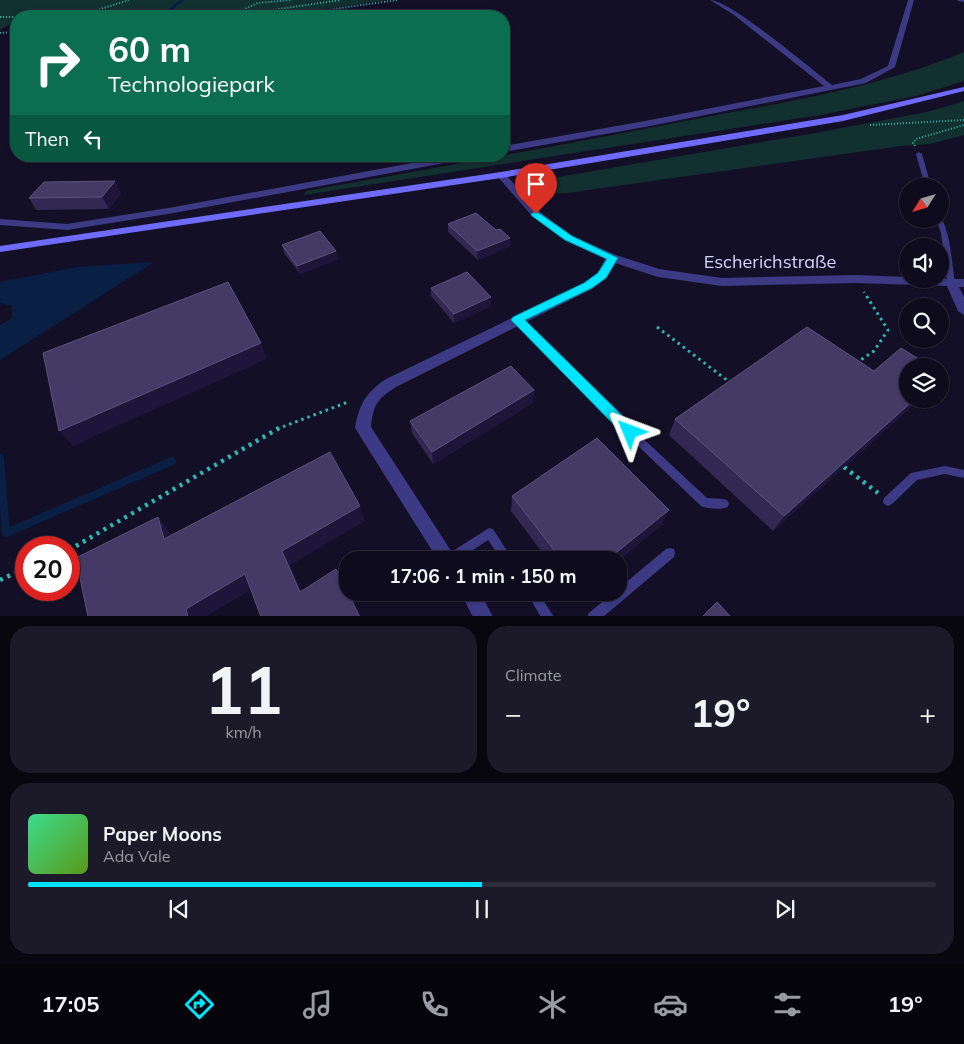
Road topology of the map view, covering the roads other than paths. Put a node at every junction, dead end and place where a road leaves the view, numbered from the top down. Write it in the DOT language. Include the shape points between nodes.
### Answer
graph roads {
  1 [pos="713,0"];
  2 [pos="911,0"];
  3 [pos="958,0"];
  4 [pos="964,1"];
  5 [pos="831,88"];
  6 [pos="964,89"];
  7 [pos="510,149"];
  8 [pos="919,154"];
  9 [pos="434,162"];
  10 [pos="501,175"];
  11 [pos="926,178"];
  12 [pos="0,222"];
  13 [pos="942,228"];
  14 [pos="0,248"];
  15 [pos="612,258"];
  16 [pos="958,283"];
  17 [pos="964,311"];
  18 [pos="517,320"];
  19 [pos="964,474"];
  20 [pos="888,500"];
  21 [pos="724,504"];
  22 [pos="443,551"];
  23 [pos="462,551"];
  24 [pos="502,551"];
  25 [pos="670,553"];
  26 [pos="475,601"];
  27 [pos="537,601"];
  28 [pos="484,616"];
  29 [pos="548,616"];
  30 [pos="593,616"];
  1 -- 5 [label="street" via="736,14"];
  2 -- 5 [label="street" via="891,67 863,81"];
  3 -- 4 [label="lane"];
  5 -- 7 [label="street"];
  6 -- 10 [label="main road" via="843,118"];
  8 -- 11 [label="lane"];
  9 -- 12 [label="street" via="67,227"];
  10 -- 14 [label="main road"];
  10 -- 15 [label="street, Escherichstraße" via="536,214 568,238"];
  13 -- 16 [label="lane"];
  15 -- 16 [label="street, Escherichstraße" via="658,273 722,282 856,278"];
  15 -- 18 [label="street" via="602,275 588,286"];
  16 -- 17 [label="street"];
  18 -- 21 [label="lane" via="706,503"];
  18 -- 22 [label="street" via="391,383 365,405 363,428"];
  19 -- 20 [label="lane" via="945,470 914,476"];
  23 -- 24 [label="lane" via="489,533"];
  25 -- 30 [label="lane"];
  26 -- 28 [label="street"];
  27 -- 29 [label="lane"];
}
